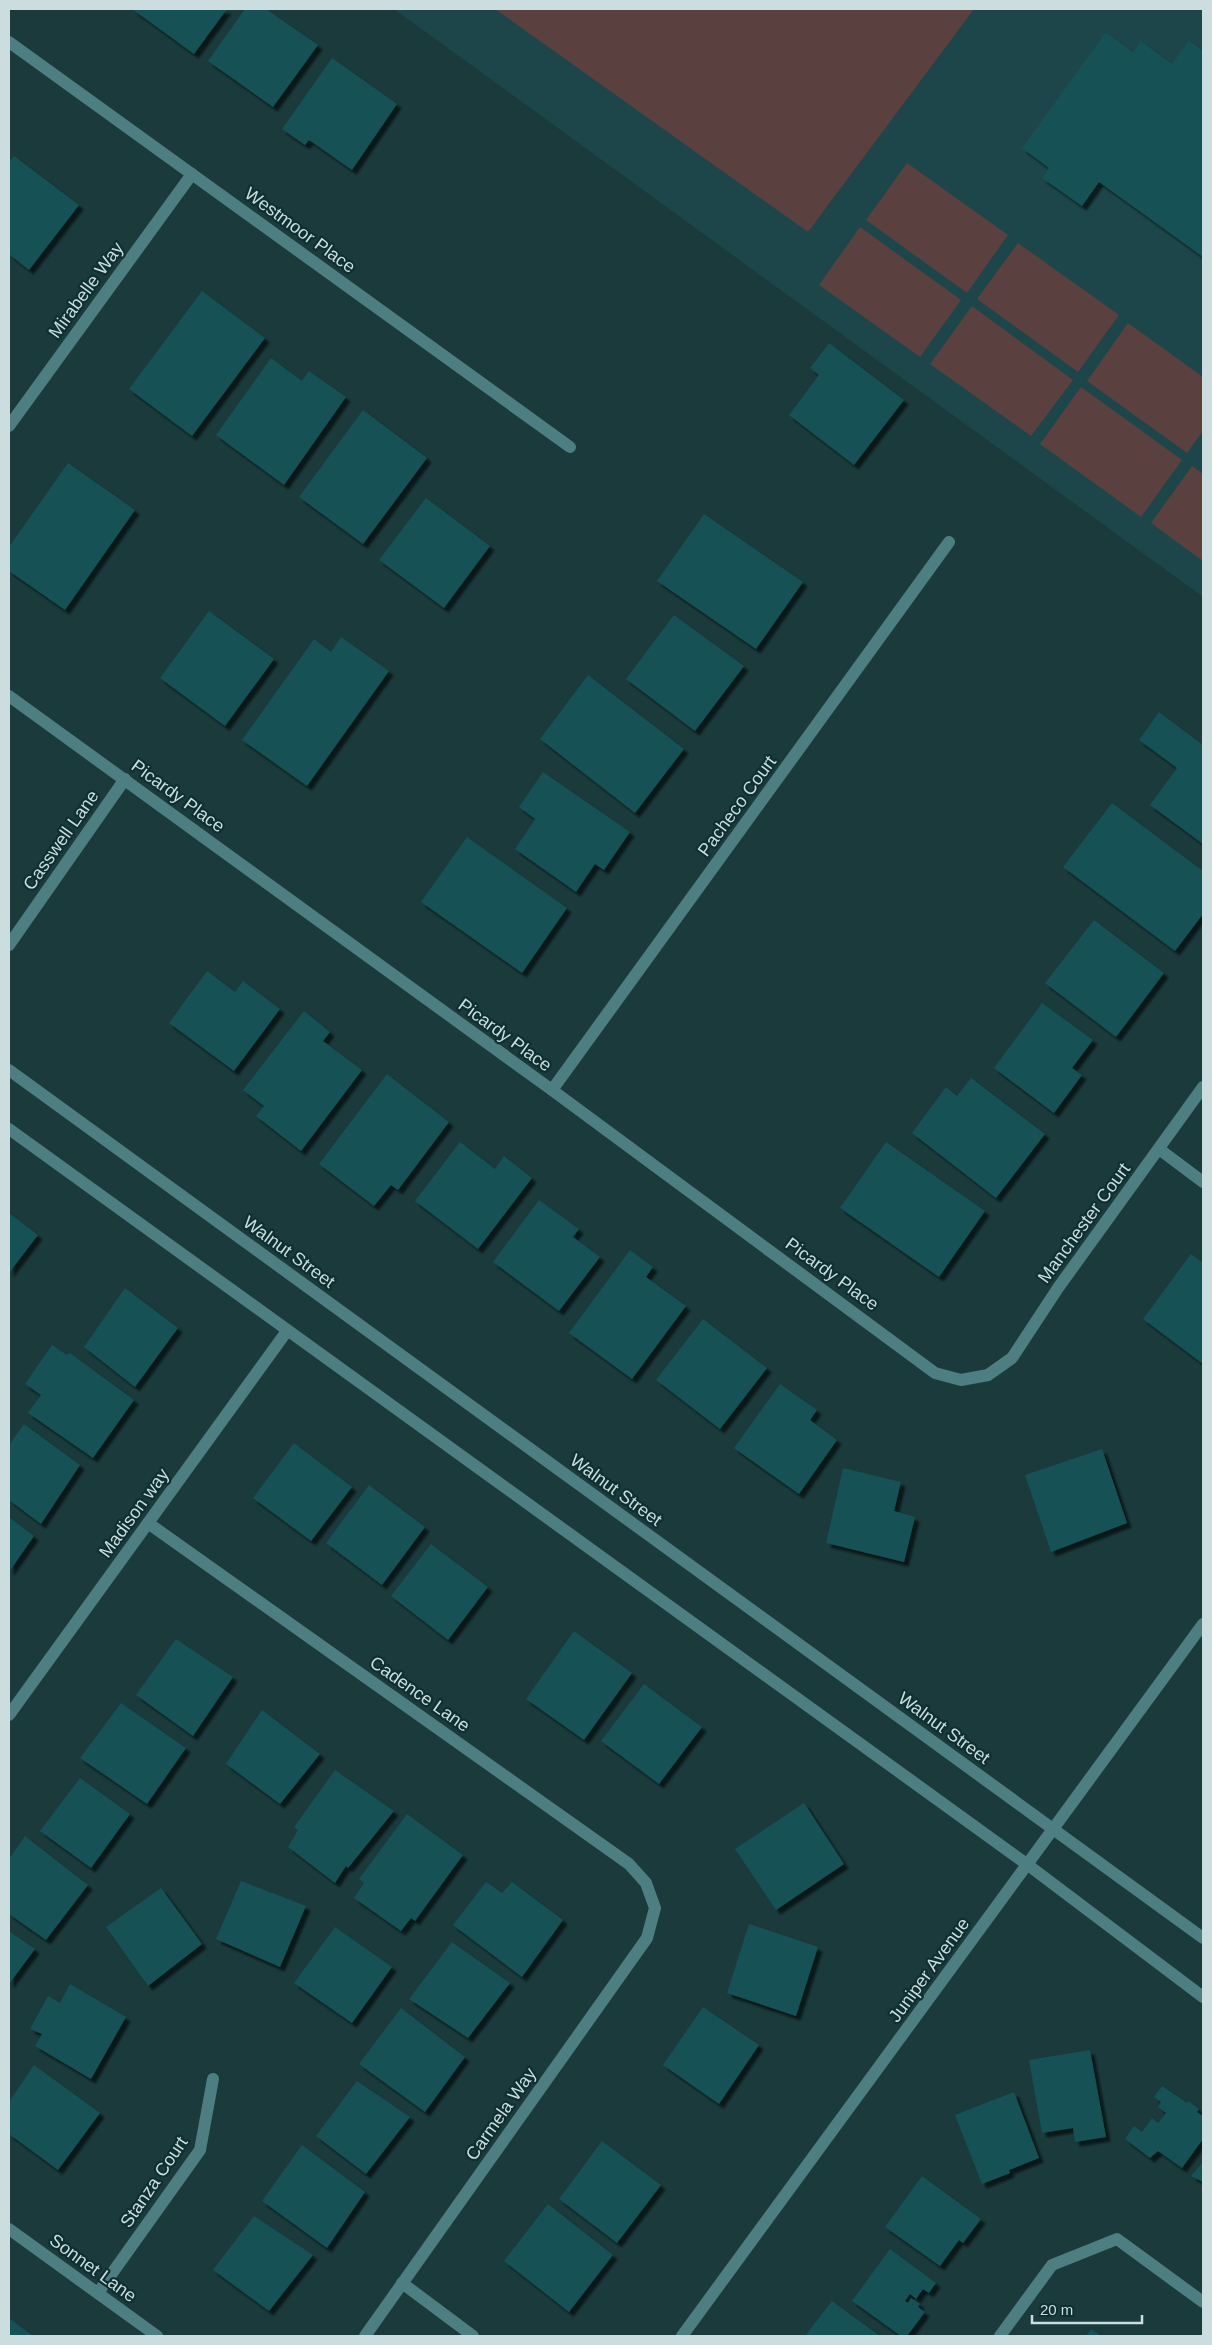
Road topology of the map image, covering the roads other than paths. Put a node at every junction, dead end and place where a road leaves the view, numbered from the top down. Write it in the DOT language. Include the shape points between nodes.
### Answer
graph roads {
  1 [pos="9,42"];
  2 [pos="192,174"];
  3 [pos="9,426"];
  4 [pos="570,447"];
  5 [pos="949,542"];
  6 [pos="9,696"];
  7 [pos="125,779"];
  8 [pos="9,945"];
  9 [pos="9,1070"];
  10 [pos="1203,1087"];
  11 [pos="552,1090"];
  12 [pos="9,1129"];
  13 [pos="1159,1149"];
  14 [pos="1203,1182"];
  15 [pos="287,1331"];
  16 [pos="988,1374"];
  17 [pos="148,1523"];
  18 [pos="1203,1624"];
  19 [pos="9,1715"];
  20 [pos="1054,1830"];
  21 [pos="1028,1864"];
  22 [pos="655,1908"];
  23 [pos="1203,1938"];
  24 [pos="1203,1997"];
  25 [pos="213,2079"];
  26 [pos="9,2229"];
  27 [pos="402,2284"];
  28 [pos="98,2293"];
  29 [pos="1203,2302"];
  30 [pos="157,2336"];
  31 [pos="365,2336"];
  32 [pos="473,2336"];
  33 [pos="682,2336"];
  34 [pos="1000,2336"];
  1 -- 2 [label="street, Westmoor Place"];
  2 -- 3 [label="street, Mirabelle Way"];
  2 -- 4 [label="street, Westmoor Place"];
  5 -- 11 [label="street, Pacheco Court"];
  6 -- 7 [label="street, Picardy Place"];
  7 -- 8 [label="street, Casswell Lane"];
  7 -- 11 [label="street, Picardy Place"];
  9 -- 20 [label="street, Walnut Street"];
  10 -- 13 [label="street, Manchester Court"];
  11 -- 16 [label="street, Picardy Place" via="935,1373 961,1380"];
  12 -- 15 [label="street"];
  13 -- 14 [label="street"];
  13 -- 16 [label="street, Manchester Court" via="1058,1288 1012,1358"];
  15 -- 17 [label="street, Madison way"];
  15 -- 21 [label="street"];
  17 -- 19 [label="street, Madison way"];
  17 -- 22 [label="street, Cadence Lane" via="629,1864 646,1883"];
  18 -- 20 [label="street, Juniper Avenue"];
  20 -- 21 [label="street, Juniper Avenue"];
  20 -- 23 [label="street, Walnut Street"];
  21 -- 24 [label="street"];
  21 -- 33 [label="street, Juniper Avenue"];
  22 -- 27 [label="street, Carmela Way" via="648,1938"];
  25 -- 28 [label="street, Stanza Court" via="200,2150"];
  26 -- 28 [label="street, Sonnet Lane"];
  27 -- 31 [label="street, Carmela Way"];
  27 -- 32 [label="street"];
  28 -- 30 [label="street, Sonnet Lane"];
  29 -- 34 [label="street" via="1117,2239 1052,2265"];
}
